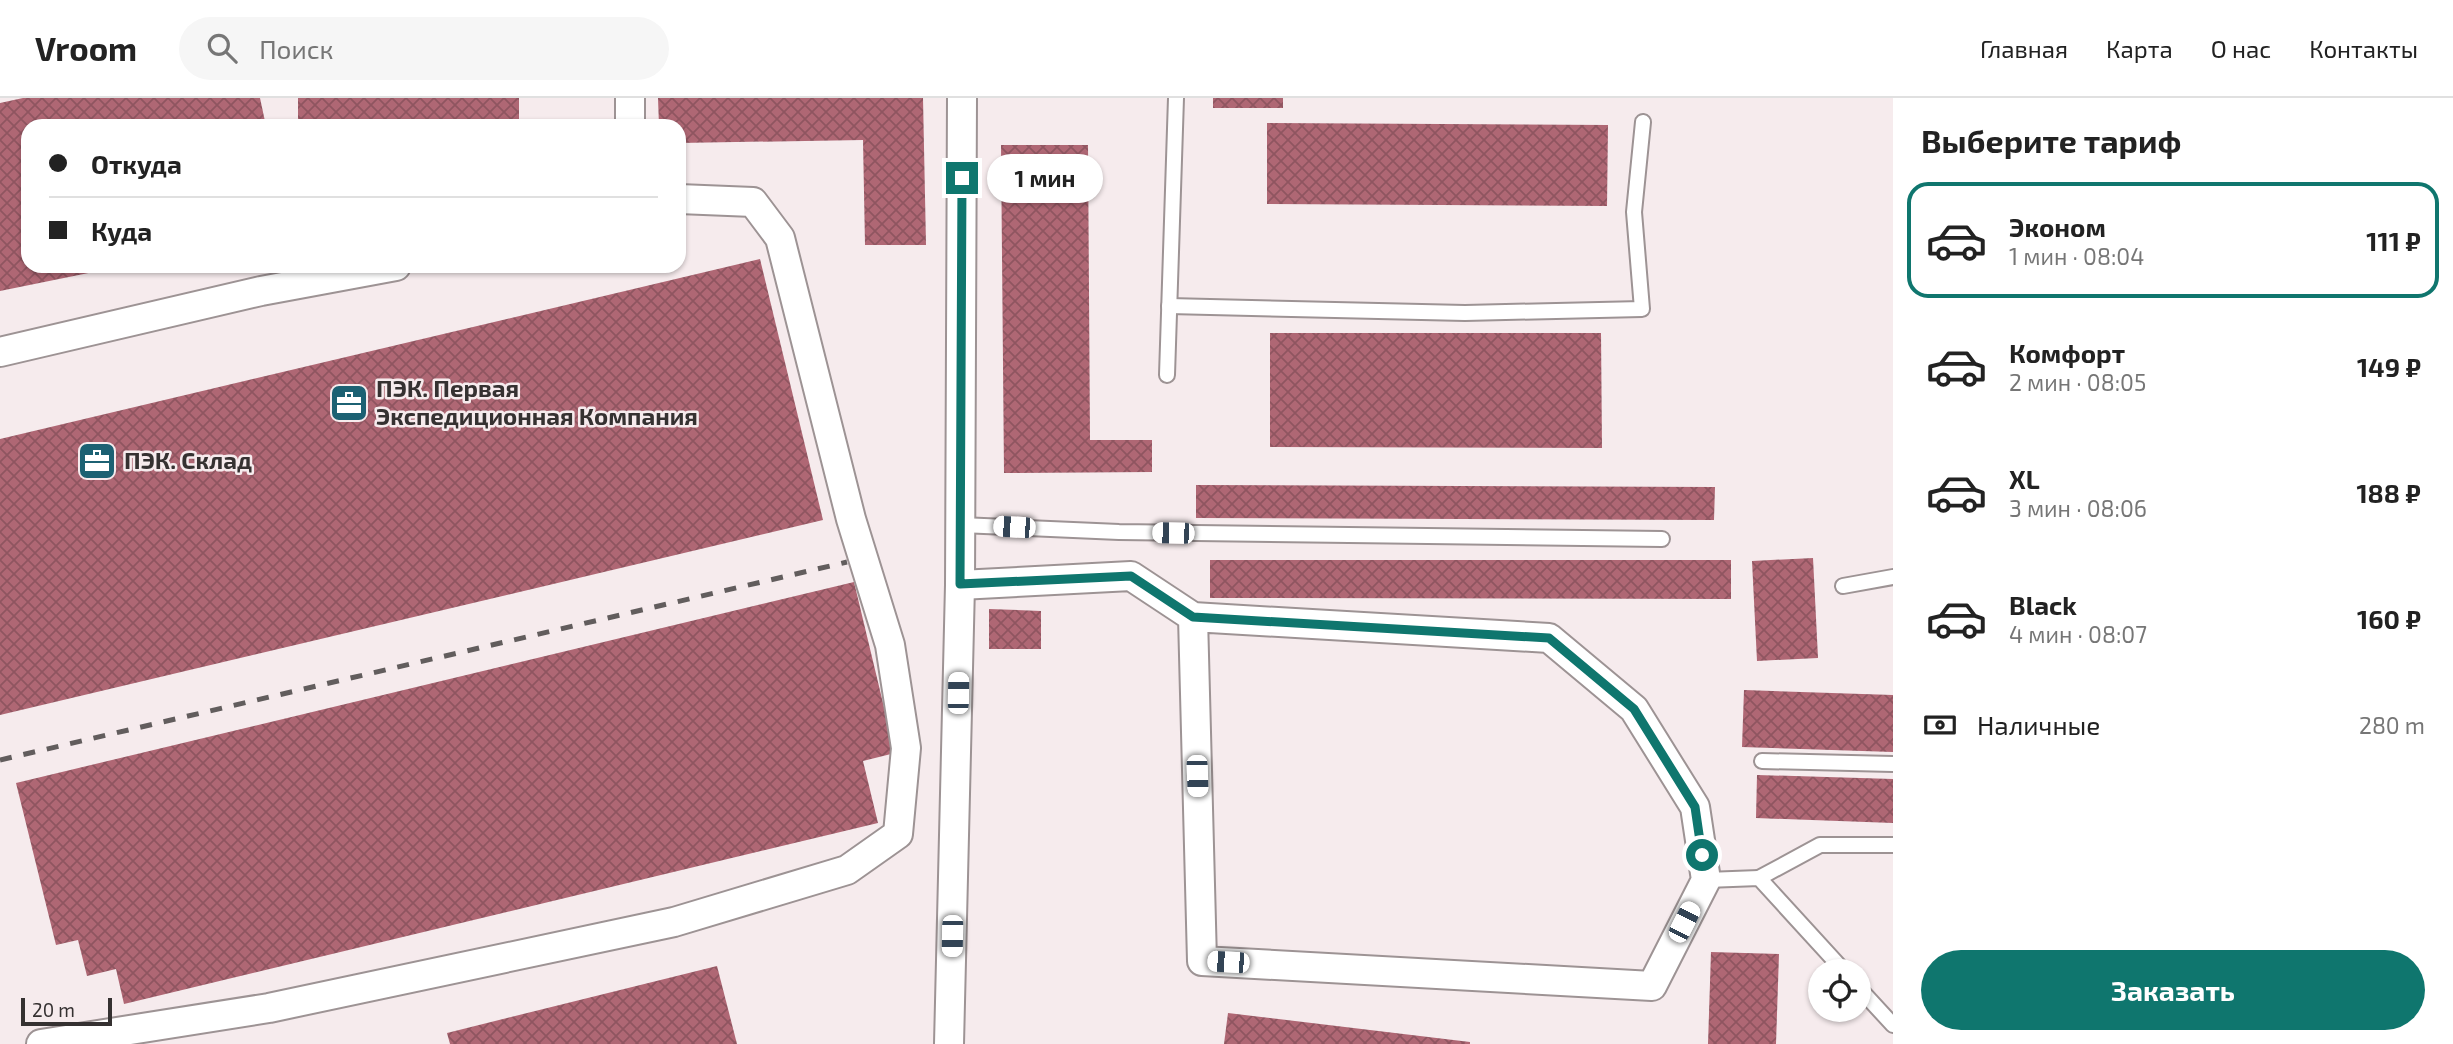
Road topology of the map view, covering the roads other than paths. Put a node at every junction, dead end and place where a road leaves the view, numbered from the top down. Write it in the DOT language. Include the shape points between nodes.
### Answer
graph roads {
  1 [pos="630,98"];
  2 [pos="962,98"];
  3 [pos="1176,98"];
  4 [pos="630,119"];
  5 [pos="1643,122"];
  6 [pos="686,199"];
  7 [pos="358,273"];
  8 [pos="1169,306"];
  9 [pos="0,352"];
  10 [pos="1167,375"];
  11 [pos="961,525"];
  12 [pos="1662,539"];
  13 [pos="1893,577"];
  14 [pos="960,584"];
  15 [pos="1843,586"];
  16 [pos="1193,617"];
  17 [pos="1762,761"];
  18 [pos="1893,764"];
  19 [pos="1893,845"];
  20 [pos="1759,878"];
  21 [pos="1706,880"];
  22 [pos="1833,959"];
  23 [pos="1871,1001"];
  24 [pos="1893,1025"];
  25 [pos="41,1044"];
  26 [pos="949,1044"];
  1 -- 4 [label="street"];
  2 -- 11 [label="street"];
  3 -- 8 [label="lane"];
  5 -- 8 [label="lane" via="1634,212 1642,309 1465,313"];
  6 -- 25 [label="street" via="753,202 780,238 851,519 890,645 906,748 898,834 847,870 674,922 270,1008"];
  7 -- 9 [label="street"];
  8 -- 10 [label="lane"];
  11 -- 12 [label="lane" via="1119,532"];
  11 -- 14 [label="street"];
  13 -- 15 [label="lane"];
  14 -- 16 [label="street" via="1131,576"];
  14 -- 26 [label="street"];
  16 -- 21 [label="street" via="1549,638 1634,709 1695,807"];
  16 -- 21 [label="street" via="1202,961 1652,986"];
  17 -- 18 [label="lane"];
  19 -- 20 [label="lane" via="1820,845"];
  20 -- 21 [label="lane"];
  20 -- 22 [label="lane"];
  23 -- 24 [label="lane"];
}
